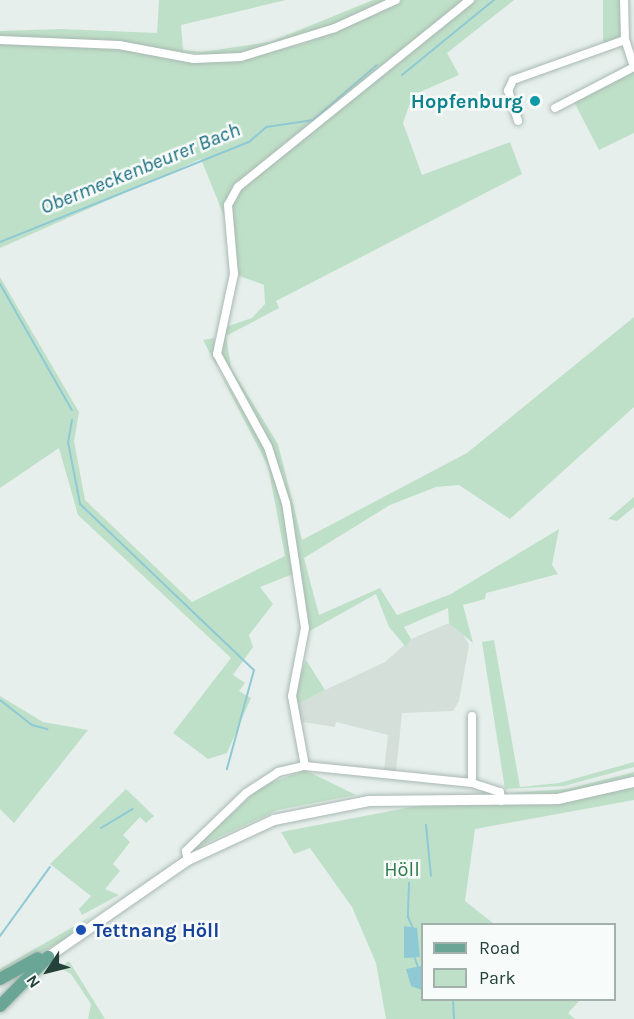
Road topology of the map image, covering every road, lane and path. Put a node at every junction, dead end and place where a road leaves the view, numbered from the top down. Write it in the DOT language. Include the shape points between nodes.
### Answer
graph roads {
  1 [pos="396,0"];
  2 [pos="470,0"];
  3 [pos="624,0"];
  4 [pos="0,40"];
  5 [pos="625,40"];
  6 [pos="634,67"];
  7 [pos="555,108"];
  8 [pos="518,121"];
  9 [pos="472,716"];
  10 [pos="305,766"];
  11 [pos="634,782"];
  12 [pos="472,783"];
  13 [pos="501,801"];
  14 [pos="188,860"];
  15 [pos="48,957"];
  16 [pos="0,979"];
  17 [pos="0,1005"];
  1 -- 4 [label="street" via="291,44 223,59 109,44"];
  2 -- 10 [label="street" via="238,187 228,205 234,274 217,354 278,473 300,595 304,648 292,704"];
  3 -- 5 [label="street"];
  5 -- 6 [label="street"];
  5 -- 8 [label="street" via="513,80 508,91"];
  6 -- 7 [label="street"];
  9 -- 12 [label="street"];
  10 -- 12 [label="street"];
  10 -- 14 [label="street" via="278,772 246,793 186,851"];
  11 -- 13 [label="main road" via="579,796"];
  12 -- 13 [label="street" via="500,792"];
  13 -- 14 [label="main road" via="369,801 274,820"];
  14 -- 15 [label="main road"];
  15 -- 16 [label="main road"];
  15 -- 17 [label="main road"];
}
